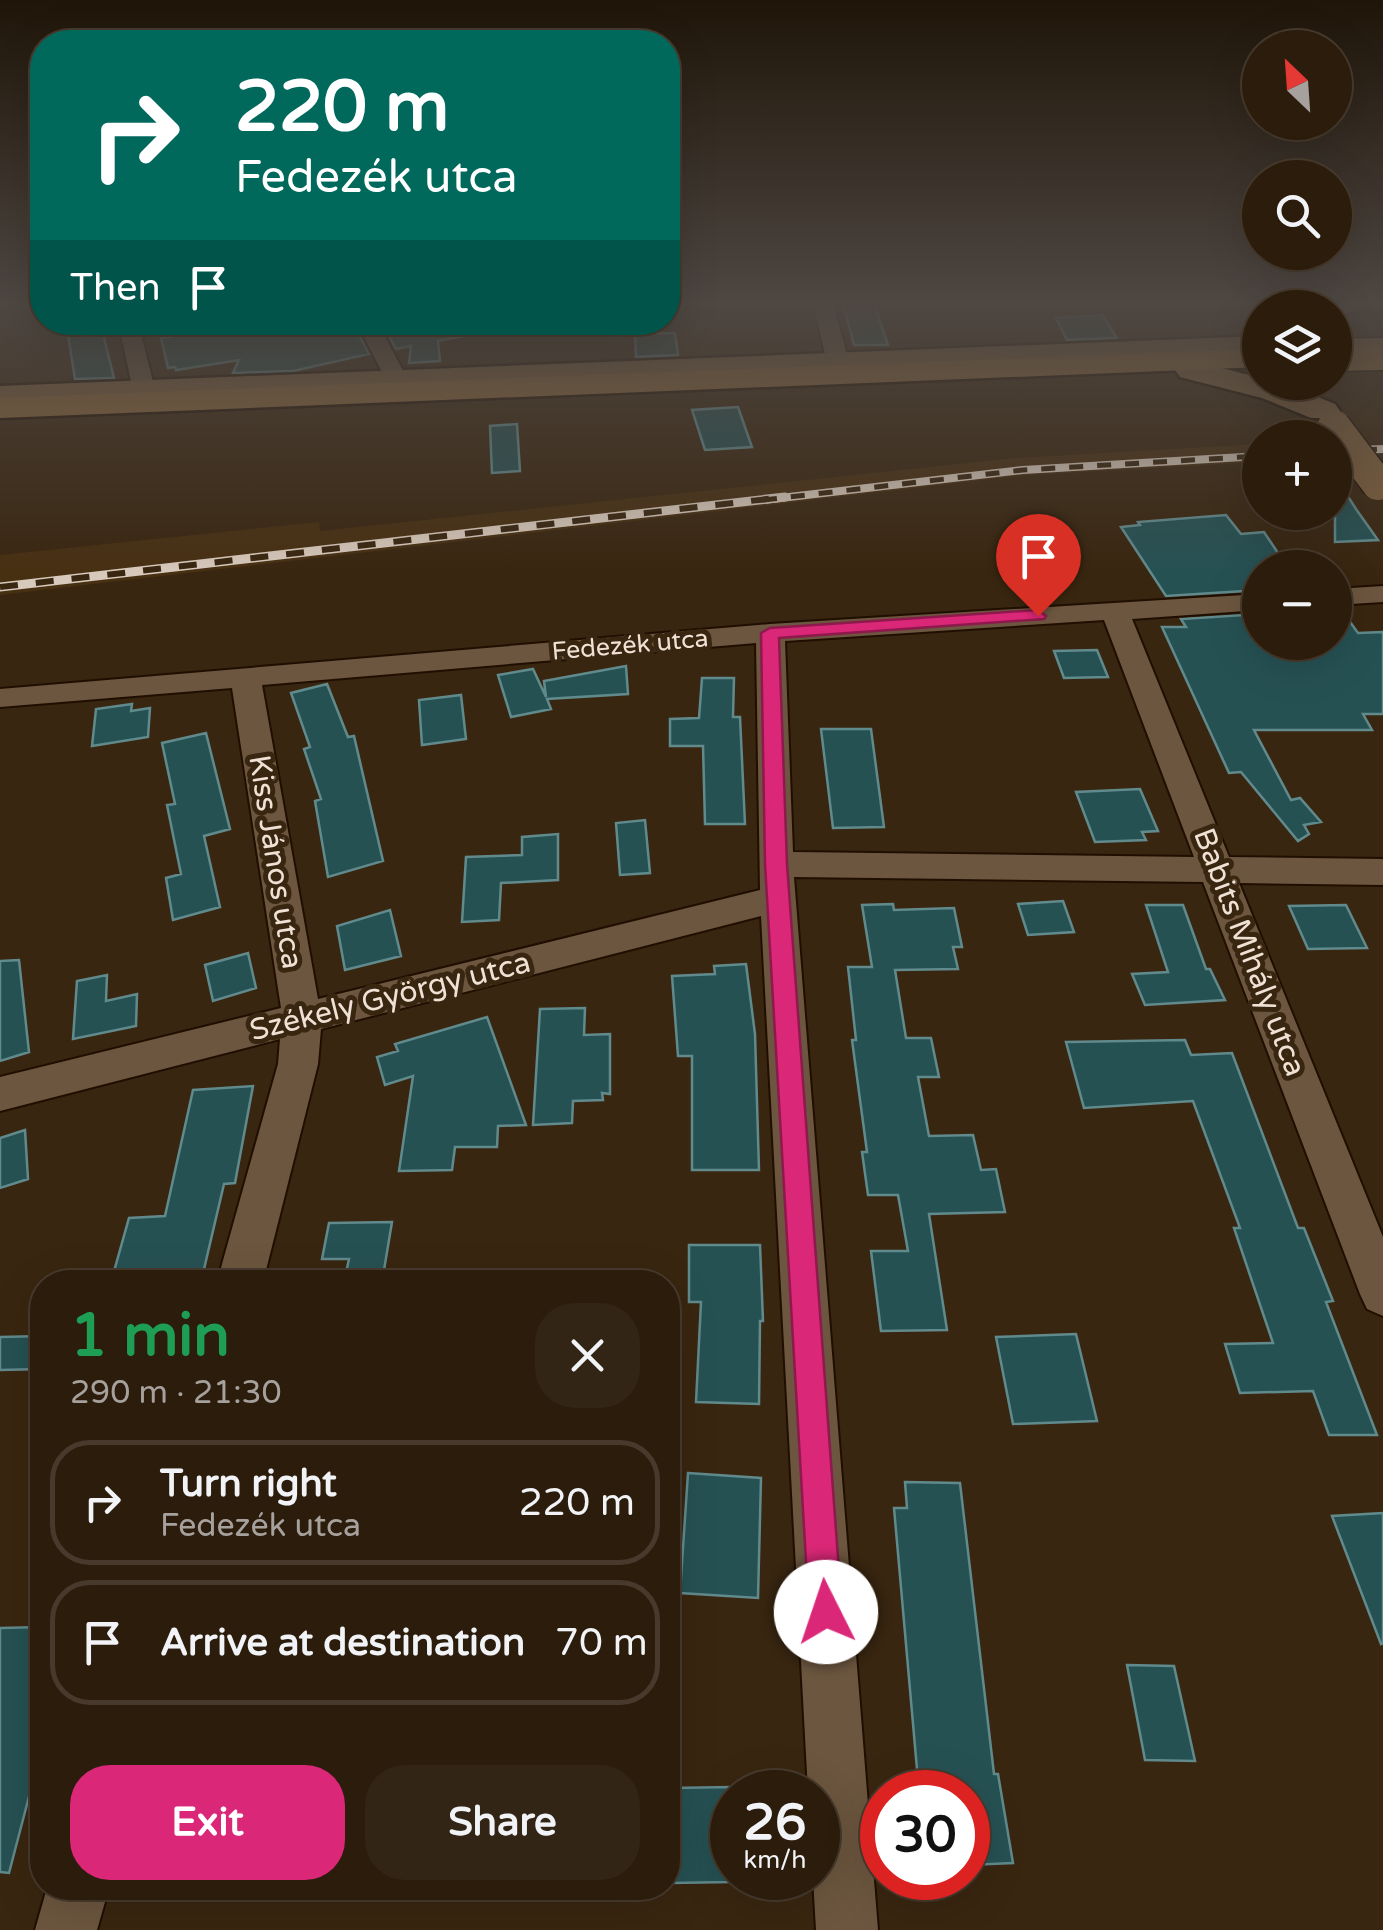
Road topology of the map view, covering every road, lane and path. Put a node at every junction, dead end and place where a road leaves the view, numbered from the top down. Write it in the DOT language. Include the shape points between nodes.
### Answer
graph roads {
  1 [pos="70,393"];
  2 [pos="393,393"];
  3 [pos="551,393"];
  4 [pos="1281,393"];
  5 [pos="0,396"];
  6 [pos="1324,406"];
  7 [pos="0,408"];
  8 [pos="0,419"];
  9 [pos="1380,488"];
  10 [pos="1383,594"];
  11 [pos="1352,596"];
  12 [pos="1242,603"];
  13 [pos="1114,610"];
  14 [pos="770,633"];
  15 [pos="244,675"];
  16 [pos="0,698"];
  17 [pos="1219,871"];
  18 [pos="1383,872"];
  19 [pos="778,881"];
  20 [pos="302,1018"];
  21 [pos="0,1094"];
  22 [pos="243,1270"];
  23 [pos="1383,1294"];
  24 [pos="75,1900"];
  25 [pos="66,1930"];
  26 [pos="847,1930"];
  1 -- 5 [label="street"];
  2 -- 7 [label="main road"];
  3 -- 8 [label="street"];
  4 -- 6 [label="street"];
  6 -- 9 [label="street, bridge"];
  10 -- 11 [label="street"];
  12 -- 13 [label="street, Fedezék utca"];
  13 -- 14 [label="street, Fedezék utca"];
  13 -- 17 [label="street, Babits Mihály utca"];
  14 -- 15 [label="street, Fedezék utca"];
  14 -- 19 [label="street"];
  15 -- 16 [label="street, Fedezék utca"];
  15 -- 20 [label="street, Kiss János utca"];
  17 -- 18 [label="street, Székely György utca"];
  17 -- 19 [label="street, Székely György utca"];
  17 -- 23 [label="street, Babits Mihály utca"];
  19 -- 20 [label="street, Székely György utca"];
  19 -- 26 [label="street"];
  20 -- 21 [label="street, Székely György utca"];
  20 -- 22 [label="street, Kiss János utca" via="298,1064"];
  24 -- 25 [label="street"];
}
